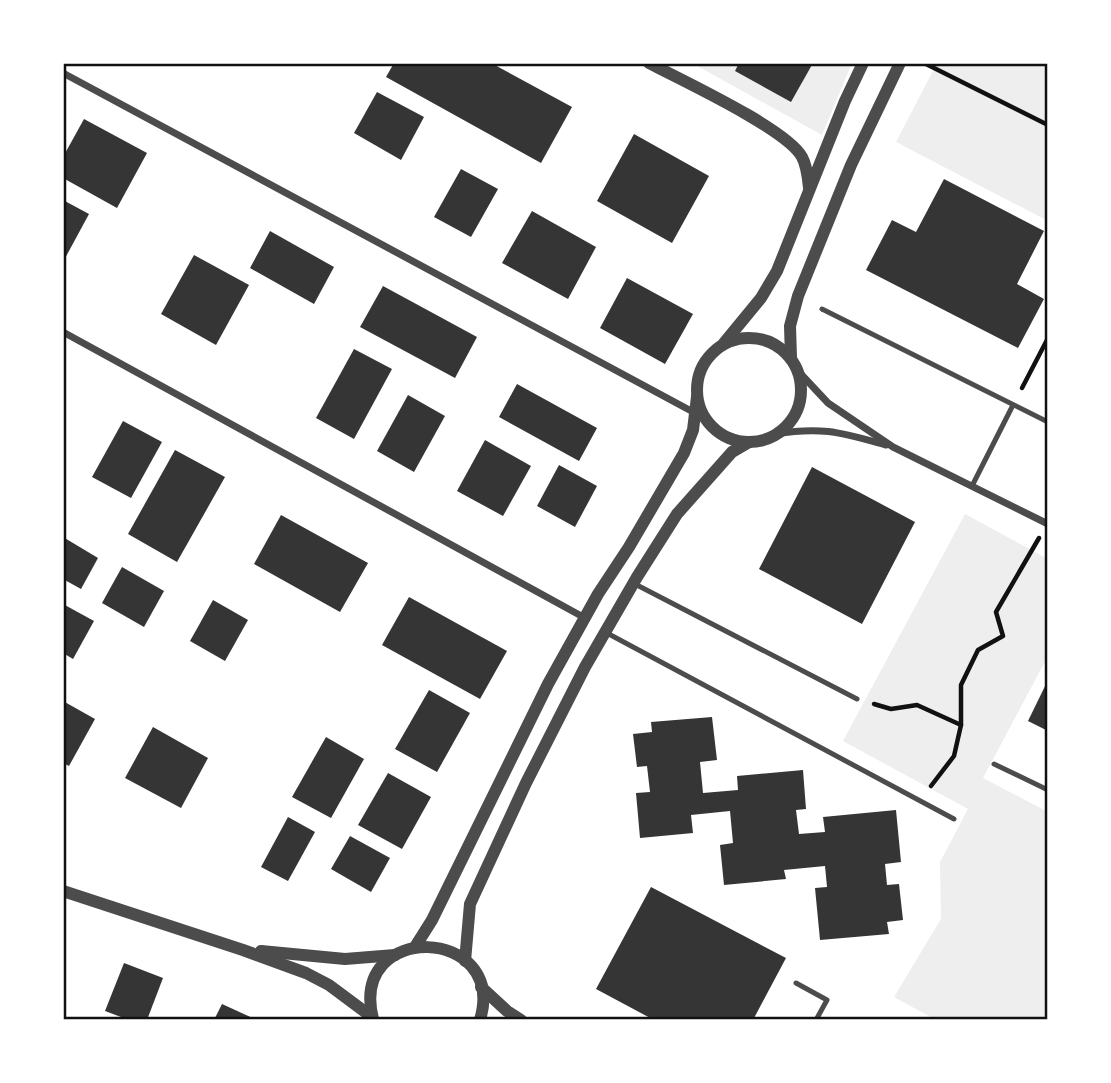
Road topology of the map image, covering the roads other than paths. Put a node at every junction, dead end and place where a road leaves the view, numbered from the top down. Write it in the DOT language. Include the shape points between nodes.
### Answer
graph roads {
  1 [pos="649,63"];
  2 [pos="863,63"];
  3 [pos="900,63"];
  4 [pos="63,73"];
  5 [pos="809,190"];
  6 [pos="822,309"];
  7 [pos="63,332"];
  8 [pos="723,344"];
  9 [pos="791,358"];
  10 [pos="799,372"];
  11 [pos="697,397"];
  12 [pos="1013,405"];
  13 [pos="695,413"];
  14 [pos="1048,422"];
  15 [pos="776,434"];
  16 [pos="749,442"];
  17 [pos="893,447"];
  18 [pos="972,486"];
  19 [pos="1048,524"];
  20 [pos="633,583"];
  21 [pos="585,618"];
  22 [pos="605,632"];
  23 [pos="857,699"];
  24 [pos="994,764"];
  25 [pos="1048,790"];
  26 [pos="954,819"];
  27 [pos="63,891"];
  28 [pos="415,947"];
  29 [pos="243,950"];
  30 [pos="395,954"];
  31 [pos="465,961"];
  32 [pos="796,983"];
  33 [pos="481,987"];
  34 [pos="372,1018"];
  35 [pos="480,1020"];
  36 [pos="522,1020"];
  37 [pos="816,1020"];
  1 -- 5 [label="street" via="788,141 801,155"];
  2 -- 5 [label="street"];
  3 -- 9 [label="street" via="851,165 798,296 790,326"];
  4 -- 13 [label="street"];
  5 -- 8 [label="street" via="777,271"];
  6 -- 12 [label="lane"];
  7 -- 21 [label="street"];
  8 -- 9 [label="street" via="747,337 764,339"];
  8 -- 11 [label="street" via="703,363"];
  9 -- 10 [label="street"];
  10 -- 15 [label="street" via="800,404 793,419"];
  10 -- 17 [label="street" via="828,403"];
  11 -- 13 [label="street"];
  11 -- 16 [label="street" via="713,428 726,437"];
  12 -- 14 [label="lane"];
  12 -- 18 [label="lane"];
  13 -- 21 [label="street" via="684,453"];
  15 -- 16 [label="street"];
  15 -- 17 [label="street" via="805,429 835,431"];
  16 -- 20 [label="street" via="732,452 696,490"];
  17 -- 18 [label="street"];
  18 -- 19 [label="street"];
  20 -- 22 [label="street"];
  20 -- 23 [label="lane"];
  21 -- 28 [label="street"];
  22 -- 26 [label="lane"];
  22 -- 31 [label="street" via="480,878 470,904"];
  24 -- 25 [label="lane"];
  27 -- 29 [label="street"];
  28 -- 30 [label="street"];
  28 -- 31 [label="street" via="452,951"];
  29 -- 30 [label="street" via="345,959"];
  29 -- 34 [label="street" via="329,985"];
  30 -- 34 [label="street" via="374,979"];
  31 -- 33 [label="street"];
  32 -- 37 [label="lane" via="827,1000"];
  33 -- 35 [label="street"];
  33 -- 36 [label="street"];
}
